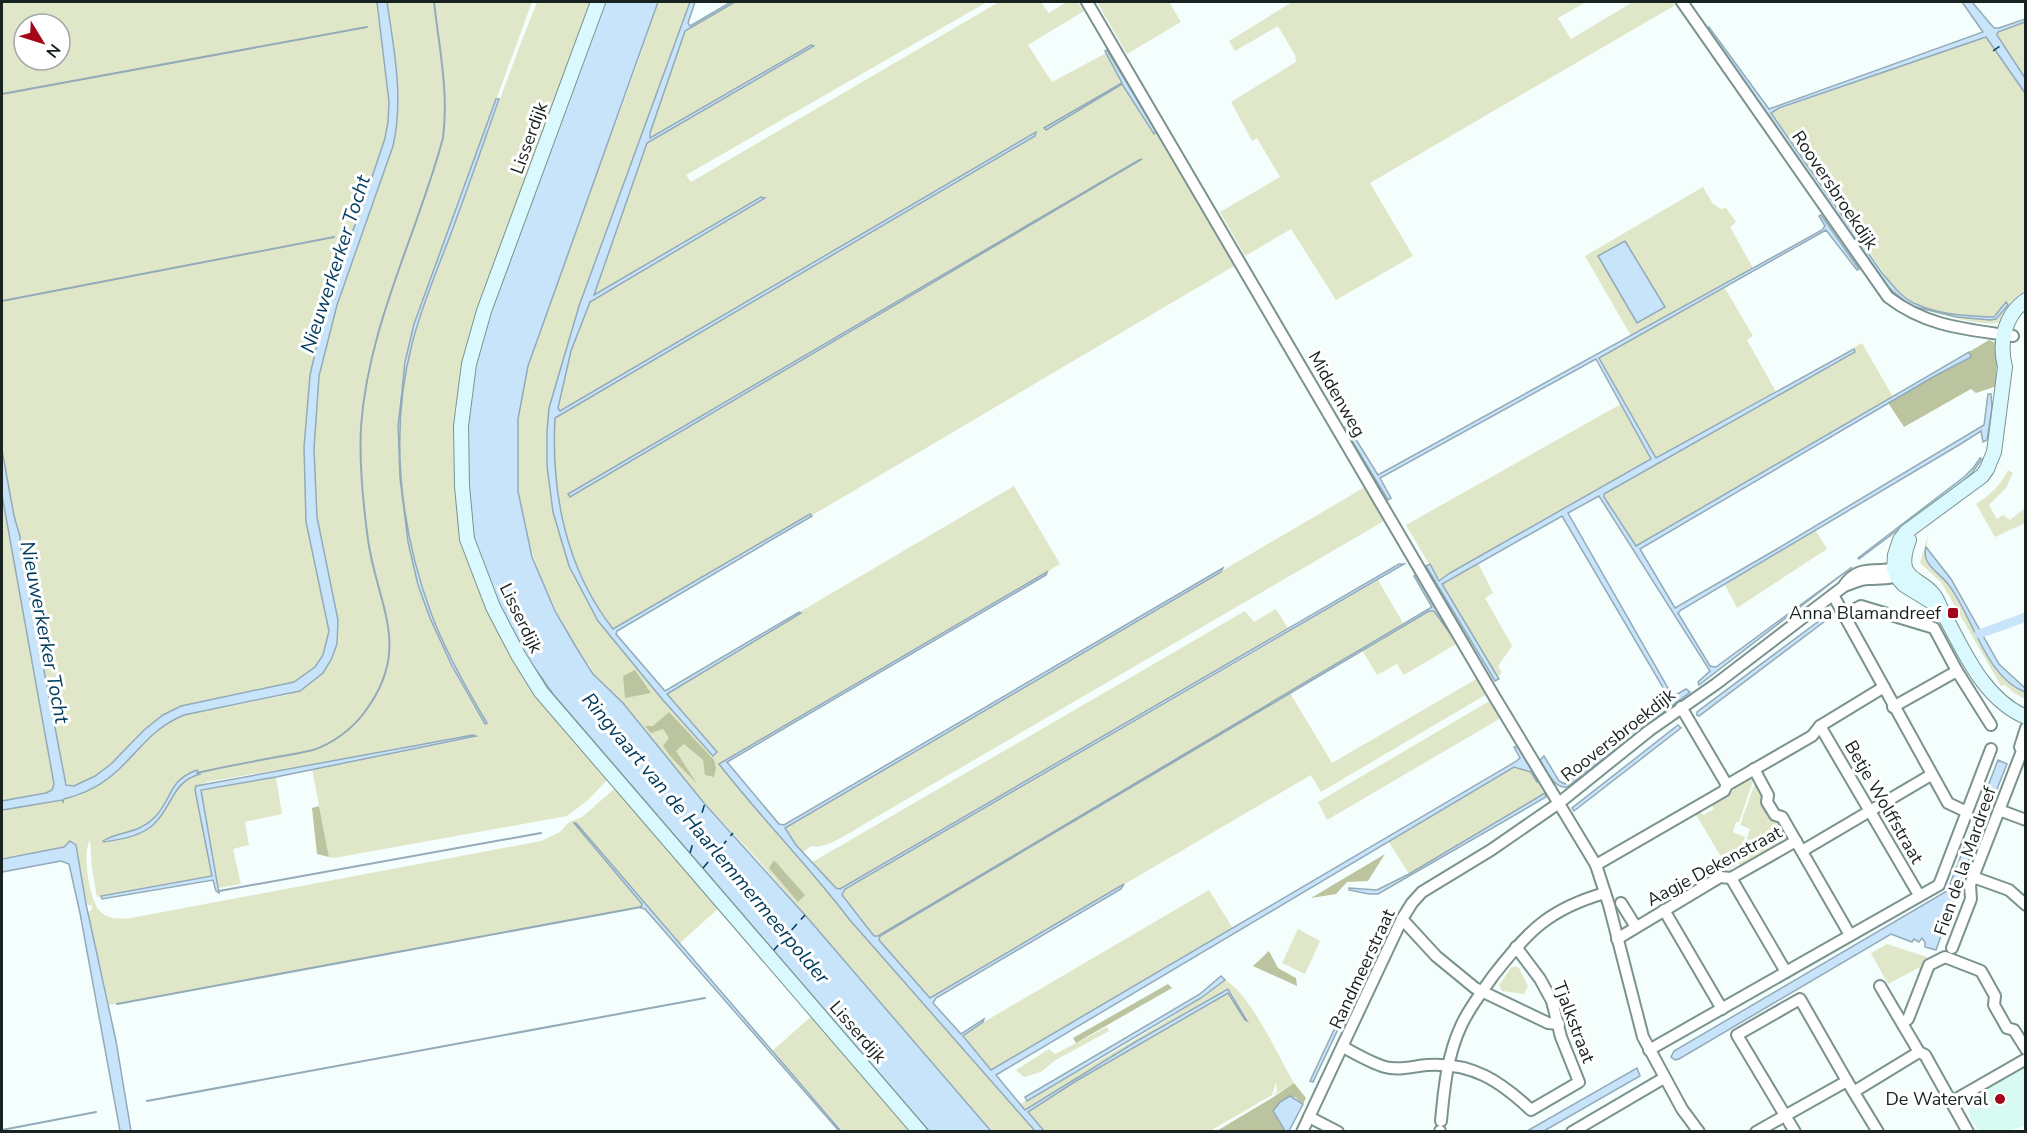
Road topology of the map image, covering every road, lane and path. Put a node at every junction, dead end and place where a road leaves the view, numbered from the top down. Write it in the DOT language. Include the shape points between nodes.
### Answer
graph roads {
  1 [pos="597,2"];
  2 [pos="1087,2"];
  3 [pos="1682,2"];
  4 [pos="2025,300"];
  5 [pos="2025,312"];
  6 [pos="2009,335"];
  7 [pos="1898,572"];
  8 [pos="1833,595"];
  9 [pos="1844,615"];
  10 [pos="1957,671"];
  11 [pos="1884,687"];
  12 [pos="1988,690"];
  13 [pos="1681,707"];
  14 [pos="1893,707"];
  15 [pos="2025,717"];
  16 [pos="1991,725"];
  17 [pos="1820,726"];
  18 [pos="2025,727"];
  19 [pos="1991,749"];
  20 [pos="2024,749"];
  21 [pos="1754,769"];
  22 [pos="1931,775"];
  23 [pos="1727,785"];
  24 [pos="1559,803"];
  25 [pos="1999,810"];
  26 [pos="1870,811"];
  27 [pos="1967,812"];
  28 [pos="2025,820"];
  29 [pos="1796,841"];
  30 [pos="1802,851"];
  31 [pos="1596,865"];
  32 [pos="1973,877"];
  33 [pos="1731,878"];
  34 [pos="1605,893"];
  35 [pos="1918,895"];
  36 [pos="1622,903"];
  37 [pos="2025,905"];
  38 [pos="1664,910"];
  39 [pos="1402,919"];
  40 [pos="1636,927"];
  41 [pos="1850,935"];
  42 [pos="1617,939"];
  43 [pos="1516,947"];
  44 [pos="1950,953"];
  45 [pos="1786,972"];
  46 [pos="1880,986"];
  47 [pos="1482,992"];
  48 [pos="1722,1009"];
  49 [pos="1902,1023"];
  50 [pos="1559,1024"];
  51 [pos="1343,1047"];
  52 [pos="2025,1049"];
  53 [pos="1649,1050"];
  54 [pos="1919,1052"];
  55 [pos="2025,1059"];
  56 [pos="1449,1065"];
  57 [pos="1664,1078"];
  58 [pos="1847,1081"];
  59 [pos="1855,1091"];
  60 [pos="1951,1102"];
  61 [pos="1785,1116"];
  62 [pos="1309,1117"];
  63 [pos="1440,1128"];
  64 [pos="1586,1128"];
  65 [pos="920,1131"];
  66 [pos="1302,1131"];
  67 [pos="1338,1131"];
  68 [pos="1572,1131"];
  69 [pos="1699,1131"];
  70 [pos="1756,1131"];
  71 [pos="1795,1131"];
  72 [pos="1878,1131"];
  73 [pos="1968,1131"];
  1 -- 65 [label="street, Lisserdijk" via="484,311 469,364 461,426 467,538 493,607 541,692"];
  2 -- 24 [label="street, Middenweg"];
  3 -- 6 [label="street, Rooversbroekdijk" via="1888,297 1917,316 1949,326"];
  4 -- 6 [label="street" via="2010,316"];
  5 -- 6 [label="street"];
  6 -- 7 [label="street" via="2002,356 2005,367 1994,452 1987,469 1914,527"];
  7 -- 8 [label="street, Rooversbroekdijk" via="1860,571"];
  7 -- 12 [label="street" via="1933,594"];
  8 -- 9 [label="street"];
  8 -- 13 [label="street, Rooversbroekdijk"];
  9 -- 10 [label="street" via="1861,606 1934,628"];
  9 -- 11 [label="street"];
  10 -- 14 [label="street"];
  10 -- 16 [label="street"];
  11 -- 14 [label="street"];
  11 -- 17 [label="street"];
  12 -- 15 [label="street"];
  12 -- 18 [label="street" via="2000,711"];
  13 -- 23 [label="street"];
  13 -- 24 [label="street, Rooversbroekdijk"];
  14 -- 22 [label="street"];
  17 -- 21 [label="street" via="1812,736"];
  17 -- 26 [label="street, Betje Wolffstraat"];
  18 -- 20 [label="street, Fien de la Mardreef" via="2020,747"];
  19 -- 27 [label="street"];
  20 -- 25 [label="street, Fien de la Mardreef"];
  21 -- 23 [label="street"];
  21 -- 29 [label="street" via="1768,795 1767,802 1782,817"];
  22 -- 26 [label="street, Aagje Dekenstraat"];
  22 -- 27 [label="street" via="1948,804"];
  23 -- 31 [label="street" via="1724,791"];
  24 -- 31 [label="street, Rooversbroekdijk"];
  24 -- 39 [label="street, Randmeerstraat" via="1428,888"];
  25 -- 28 [label="street"];
  25 -- 32 [label="street, Fien de la Mardreef"];
  26 -- 30 [label="street, Aagje Dekenstraat"];
  26 -- 35 [label="street, Betje Wolffstraat"];
  27 -- 35 [label="street" via="1939,885"];
  29 -- 30 [label="street"];
  29 -- 33 [label="street, Aagje Dekenstraat"];
  30 -- 41 [label="street"];
  31 -- 34 [label="street, Rooversbroekdijk"];
  32 -- 37 [label="street" via="2009,890"];
  32 -- 44 [label="street, Fien de la Mardreef" via="1971,899"];
  33 -- 38 [label="street, Aagje Dekenstraat" via="1720,877"];
  33 -- 45 [label="street"];
  34 -- 42 [label="street, Rooversbroekdijk"];
  34 -- 43 [label="street" via="1568,905 1531,931"];
  35 -- 41 [label="street"];
  36 -- 40 [label="street"];
  38 -- 40 [label="street, Aagje Dekenstraat"];
  38 -- 48 [label="street"];
  39 -- 47 [label="street" via="1436,956"];
  39 -- 51 [label="street, Randmeerstraat"];
  40 -- 42 [label="street, Aagje Dekenstraat"];
  41 -- 45 [label="street"];
  42 -- 53 [label="street, Rooversbroekdijk" via="1637,1021"];
  43 -- 47 [label="street"];
  43 -- 50 [label="street, Tjalkstraat" via="1543,983"];
  44 -- 49 [label="street, Fien de la Mardreef" via="1929,964 1908,1019"];
  44 -- 52 [label="street" via="1981,971 1995,996 1994,1005"];
  45 -- 48 [label="street"];
  46 -- 49 [label="street"];
  47 -- 50 [label="street" via="1548,1023"];
  47 -- 56 [label="street" via="1460,1028"];
  48 -- 53 [label="street"];
  49 -- 54 [label="street"];
  50 -- 56 [label="street, Tjalkstraat" via="1579,1082 1531,1110 1491,1078"];
  51 -- 56 [label="street" via="1385,1067"];
  51 -- 62 [label="street, Randmeerstraat"];
  53 -- 57 [label="street, Rooversbroekdijk"];
  54 -- 59 [label="street"];
  54 -- 60 [label="street" via="1925,1055"];
  55 -- 60 [label="street"];
  56 -- 63 [label="street"];
  57 -- 64 [label="street"];
  57 -- 69 [label="street, Rooversbroekdijk"];
  58 -- 59 [label="street"];
  58 -- 61 [label="street"];
  58 -- 61 [label="street" via="1800,999 1737,1035"];
  59 -- 72 [label="street"];
  60 -- 73 [label="street"];
  61 -- 70 [label="street"];
  61 -- 71 [label="street"];
  62 -- 66 [label="street, Randmeerstraat"];
  62 -- 67 [label="street"];
  64 -- 68 [label="street"];
}
